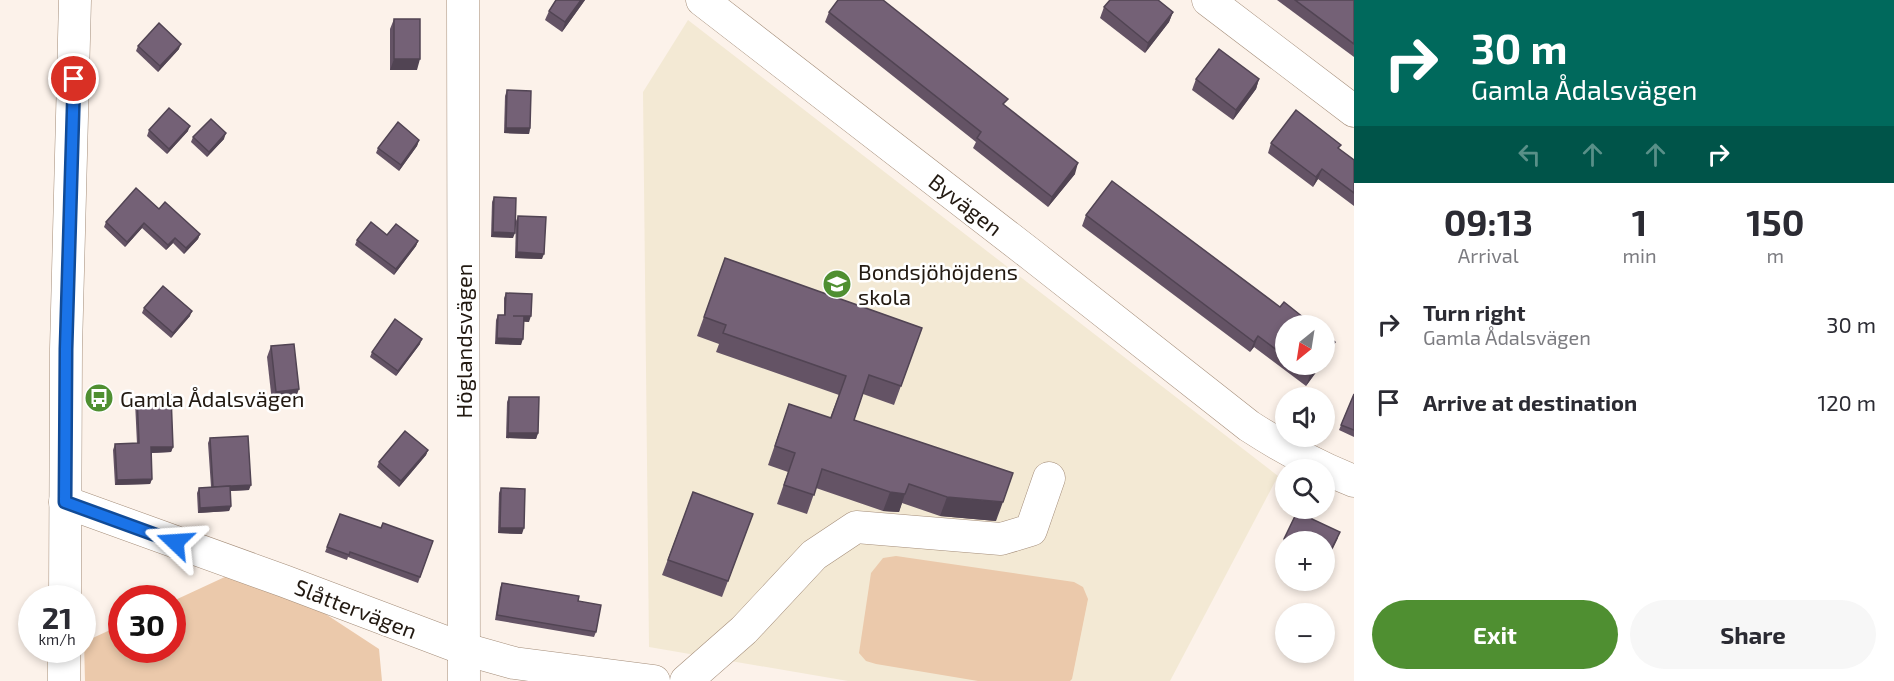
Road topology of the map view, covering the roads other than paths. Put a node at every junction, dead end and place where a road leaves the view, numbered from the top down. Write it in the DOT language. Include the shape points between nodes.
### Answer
graph roads {
  1 [pos="75,0"];
  2 [pos="463,0"];
  3 [pos="702,0"];
  4 [pos="1209,0"];
  5 [pos="1354,111"];
  6 [pos="1049,478"];
  7 [pos="1354,481"];
  8 [pos="65,502"];
  9 [pos="64,585"];
  10 [pos="464,649"];
  11 [pos="64,663"];
  12 [pos="64,681"];
  13 [pos="464,681"];
  14 [pos="654,681"];
  15 [pos="686,681"];
  1 -- 8 [label="street"];
  2 -- 10 [label="street, Höglandsvägen"];
  3 -- 7 [label="street, Byvägen" via="1249,426 1286,450"];
  4 -- 5 [label="street"];
  6 -- 15 [label="street" via="1031,530 1001,539 856,527 814,555 744,630"];
  8 -- 9 [label="street"];
  8 -- 10 [label="street, Slåttervägen"];
  10 -- 13 [label="street, Höglandsvägen"];
  10 -- 14 [label="street, Slåttervägen" via="514,663"];
  11 -- 12 [label="street"];
}
